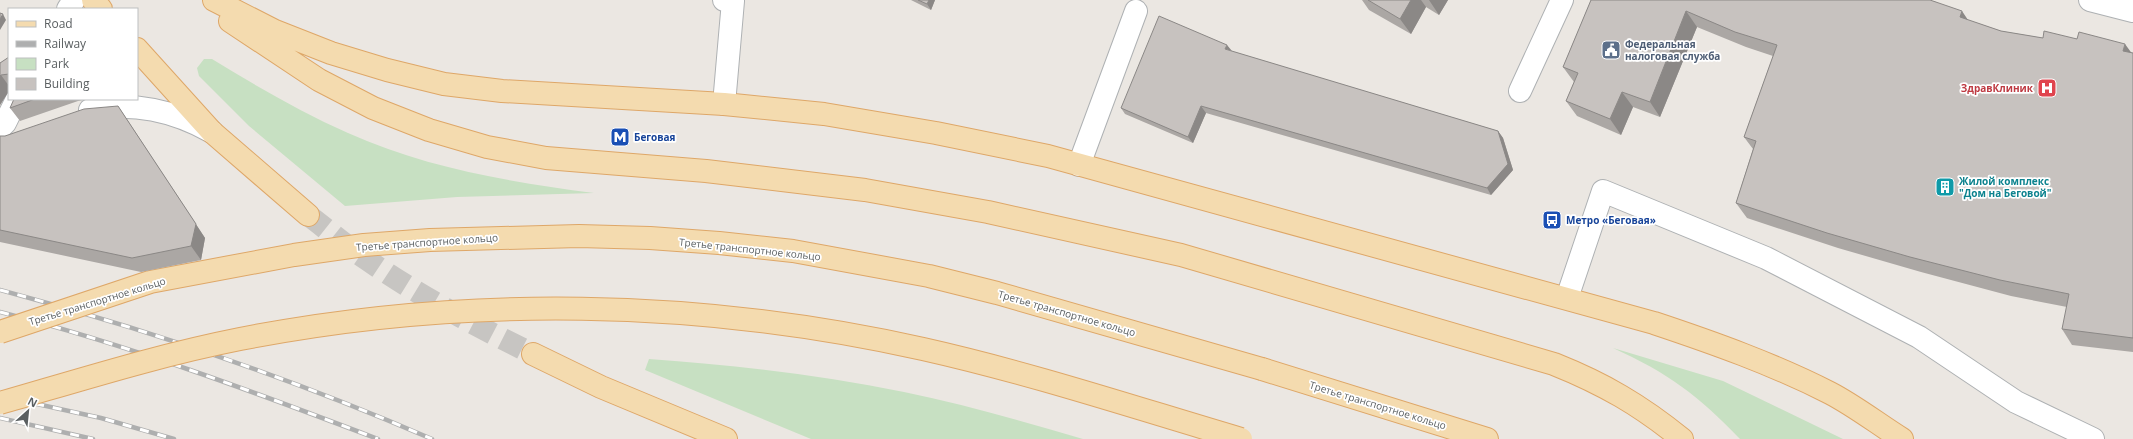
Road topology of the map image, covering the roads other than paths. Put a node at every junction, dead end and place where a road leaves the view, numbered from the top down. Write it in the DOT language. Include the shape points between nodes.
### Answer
graph roads {
  1 [pos="93,0"];
  2 [pos="202,0"];
  3 [pos="214,0"];
  4 [pos="724,0"];
  5 [pos="1562,0"];
  6 [pos="2090,0"];
  7 [pos="100,8"];
  8 [pos="1136,10"];
  9 [pos="2133,11"];
  10 [pos="138,50"];
  11 [pos="1520,91"];
  12 [pos="16,100"];
  13 [pos="724,104"];
  14 [pos="70,117"];
  15 [pos="212,132"];
  16 [pos="7,134"];
  17 [pos="1079,165"];
  18 [pos="308,215"];
  19 [pos="1567,298"];
  20 [pos="0,332"];
  21 [pos="533,354"];
  22 [pos="0,404"];
  23 [pos="726,439"];
  24 [pos="1241,439"];
  25 [pos="1487,439"];
  26 [pos="1682,439"];
  27 [pos="1902,439"];
  28 [pos="2093,439"];
  1 -- 7 [label="main road"];
  2 -- 26 [label="main road" via="319,80 373,108 429,130 487,147 546,158 706,171 865,190 988,212 1181,255 1554,364 1625,397"];
  3 -- 13 [label="main road" via="274,31 331,53 444,84 502,91"];
  4 -- 13 [label="street" via="733,1"];
  5 -- 11 [label="street"];
  6 -- 9 [label="street"];
  8 -- 17 [label="street"];
  10 -- 15 [label="main road"];
  12 -- 16 [label="street" via="5,123"];
  13 -- 17 [label="main road" via="824,114 1048,156"];
  14 -- 15 [label="street" via="98,109 135,107 181,118"];
  15 -- 18 [label="main road"];
  17 -- 19 [label="main road"];
  19 -- 27 [label="main road" via="1654,323 1773,367 1831,394"];
  19 -- 28 [label="street" via="1603,191 1766,258 1919,338 2016,402"];
  20 -- 25 [label="main road, Третье транспортное кольцо, bridge" via="150,282 325,250 379,244 506,237 650,238 720,243 793,251 929,276 997,293 1262,369"];
  21 -- 23 [label="main road" via="602,387"];
  22 -- 24 [label="main road, bridge" via="167,355 310,327 379,317 516,309 585,309 727,318 826,331 914,347 995,367"];
}
